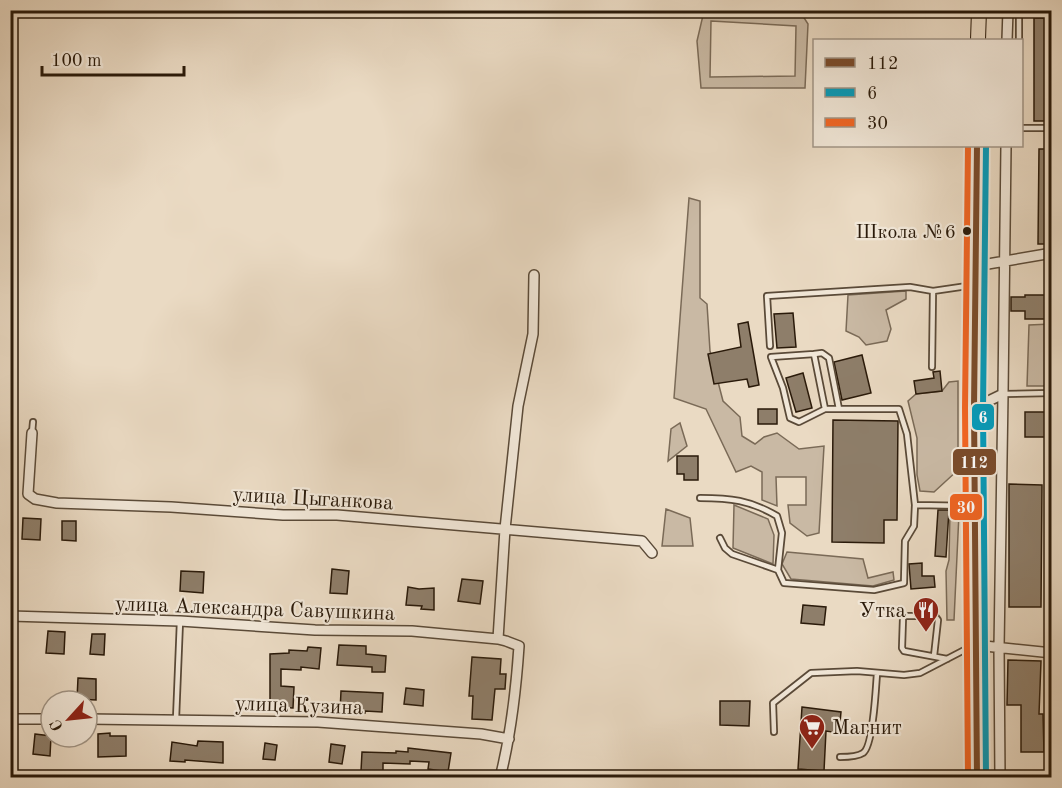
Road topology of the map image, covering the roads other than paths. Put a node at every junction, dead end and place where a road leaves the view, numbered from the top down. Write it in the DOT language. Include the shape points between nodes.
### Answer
graph roads {
  1 [pos="979,10"];
  2 [pos="1008,10"];
  3 [pos="1019,10"];
  4 [pos="978,39"];
  5 [pos="1007,39"];
  6 [pos="1019,39"];
  7 [pos="1023,128"];
  8 [pos="1052,128"];
  9 [pos="977,147"];
  10 [pos="1006,147"];
  11 [pos="1052,253"];
  12 [pos="1006,261"];
  13 [pos="976,266"];
  14 [pos="534,275"];
  15 [pos="976,285"];
  16 [pos="933,291"];
  17 [pos="770,346"];
  18 [pos="814,354"];
  19 [pos="932,367"];
  20 [pos="1052,393"];
  21 [pos="1003,394"];
  22 [pos="974,408"];
  23 [pos="825,409"];
  24 [pos="839,409"];
  25 [pos="33,422"];
  26 [pos="32,433"];
  27 [pos="1050,446"];
  28 [pos="700,498"];
  29 [pos="915,505"];
  30 [pos="975,506"];
  31 [pos="505,529"];
  32 [pos="720,538"];
  33 [pos="652,553"];
  34 [pos="778,570"];
  35 [pos="10,616"];
  36 [pos="180,621"];
  37 [pos="498,639"];
  38 [pos="975,645"];
  39 [pos="999,648"];
  40 [pos="1051,653"];
  41 [pos="934,656"];
  42 [pos="948,659"];
  43 [pos="877,673"];
  44 [pos="1052,683"];
  45 [pos="10,719"];
  46 [pos="39,719"];
  47 [pos="99,719"];
  48 [pos="176,719"];
  49 [pos="774,732"];
  50 [pos="509,739"];
  51 [pos="840,757"];
  52 [pos="501,777"];
  53 [pos="977,777"];
  54 [pos="1000,777"];
  1 -- 4 [label="main road"];
  2 -- 5 [label="street"];
  3 -- 6 [label="lane"];
  7 -- 8 [label="lane"];
  9 -- 13 [label="main road"];
  10 -- 12 [label="street"];
  11 -- 12 [label="street"];
  12 -- 13 [label="street"];
  12 -- 21 [label="street"];
  13 -- 15 [label="main road"];
  14 -- 31 [label="street" via="533,333 518,406"];
  15 -- 16 [label="lane"];
  15 -- 22 [label="main road"];
  16 -- 17 [label="lane" via="910,288 767,296"];
  16 -- 19 [label="lane"];
  18 -- 23 [label="lane"];
  18 -- 23 [label="lane" via="771,357 790,418 799,422"];
  18 -- 24 [label="lane" via="822,353 829,358"];
  20 -- 21 [label="lane"];
  21 -- 22 [label="street"];
  21 -- 39 [label="street"];
  22 -- 30 [label="main road"];
  23 -- 24 [label="lane"];
  24 -- 29 [label="lane" via="899,409 907,434"];
  25 -- 26 [label="lane"];
  26 -- 31 [label="street, улица Цыганкова" via="28,494 36,499 337,515"];
  27 -- 40 [label="street"];
  28 -- 34 [label="lane" via="732,498 777,516 782,533"];
  29 -- 30 [label="lane"];
  29 -- 34 [label="lane" via="914,526 905,541 904,583 874,590 784,583"];
  30 -- 38 [label="main road"];
  31 -- 33 [label="street, улица Цыганкова" via="642,541"];
  31 -- 37 [label="street"];
  32 -- 34 [label="lane" via="732,554"];
  35 -- 36 [label="street, улица Александра Савушкина"];
  36 -- 37 [label="street, улица Александра Савушкина" via="315,630 412,631"];
  36 -- 48 [label="lane"];
  37 -- 50 [label="street" via="519,646"];
  38 -- 39 [label="street"];
  38 -- 42 [label="lane"];
  38 -- 53 [label="main road"];
  39 -- 40 [label="street"];
  39 -- 54 [label="street"];
  40 -- 44 [label="street"];
  41 -- 41 [label="lane" via="904,651 905,616 935,616 938,620"];
  41 -- 42 [label="lane"];
  42 -- 43 [label="lane" via="920,673"];
  43 -- 49 [label="lane" via="811,673 773,702"];
  43 -- 51 [label="lane" via="867,750 861,755"];
  45 -- 46 [label="street"];
  47 -- 48 [label="street, улица Кузина"];
  48 -- 50 [label="street, улица Кузина" via="318,722"];
  50 -- 52 [label="street"];
}
